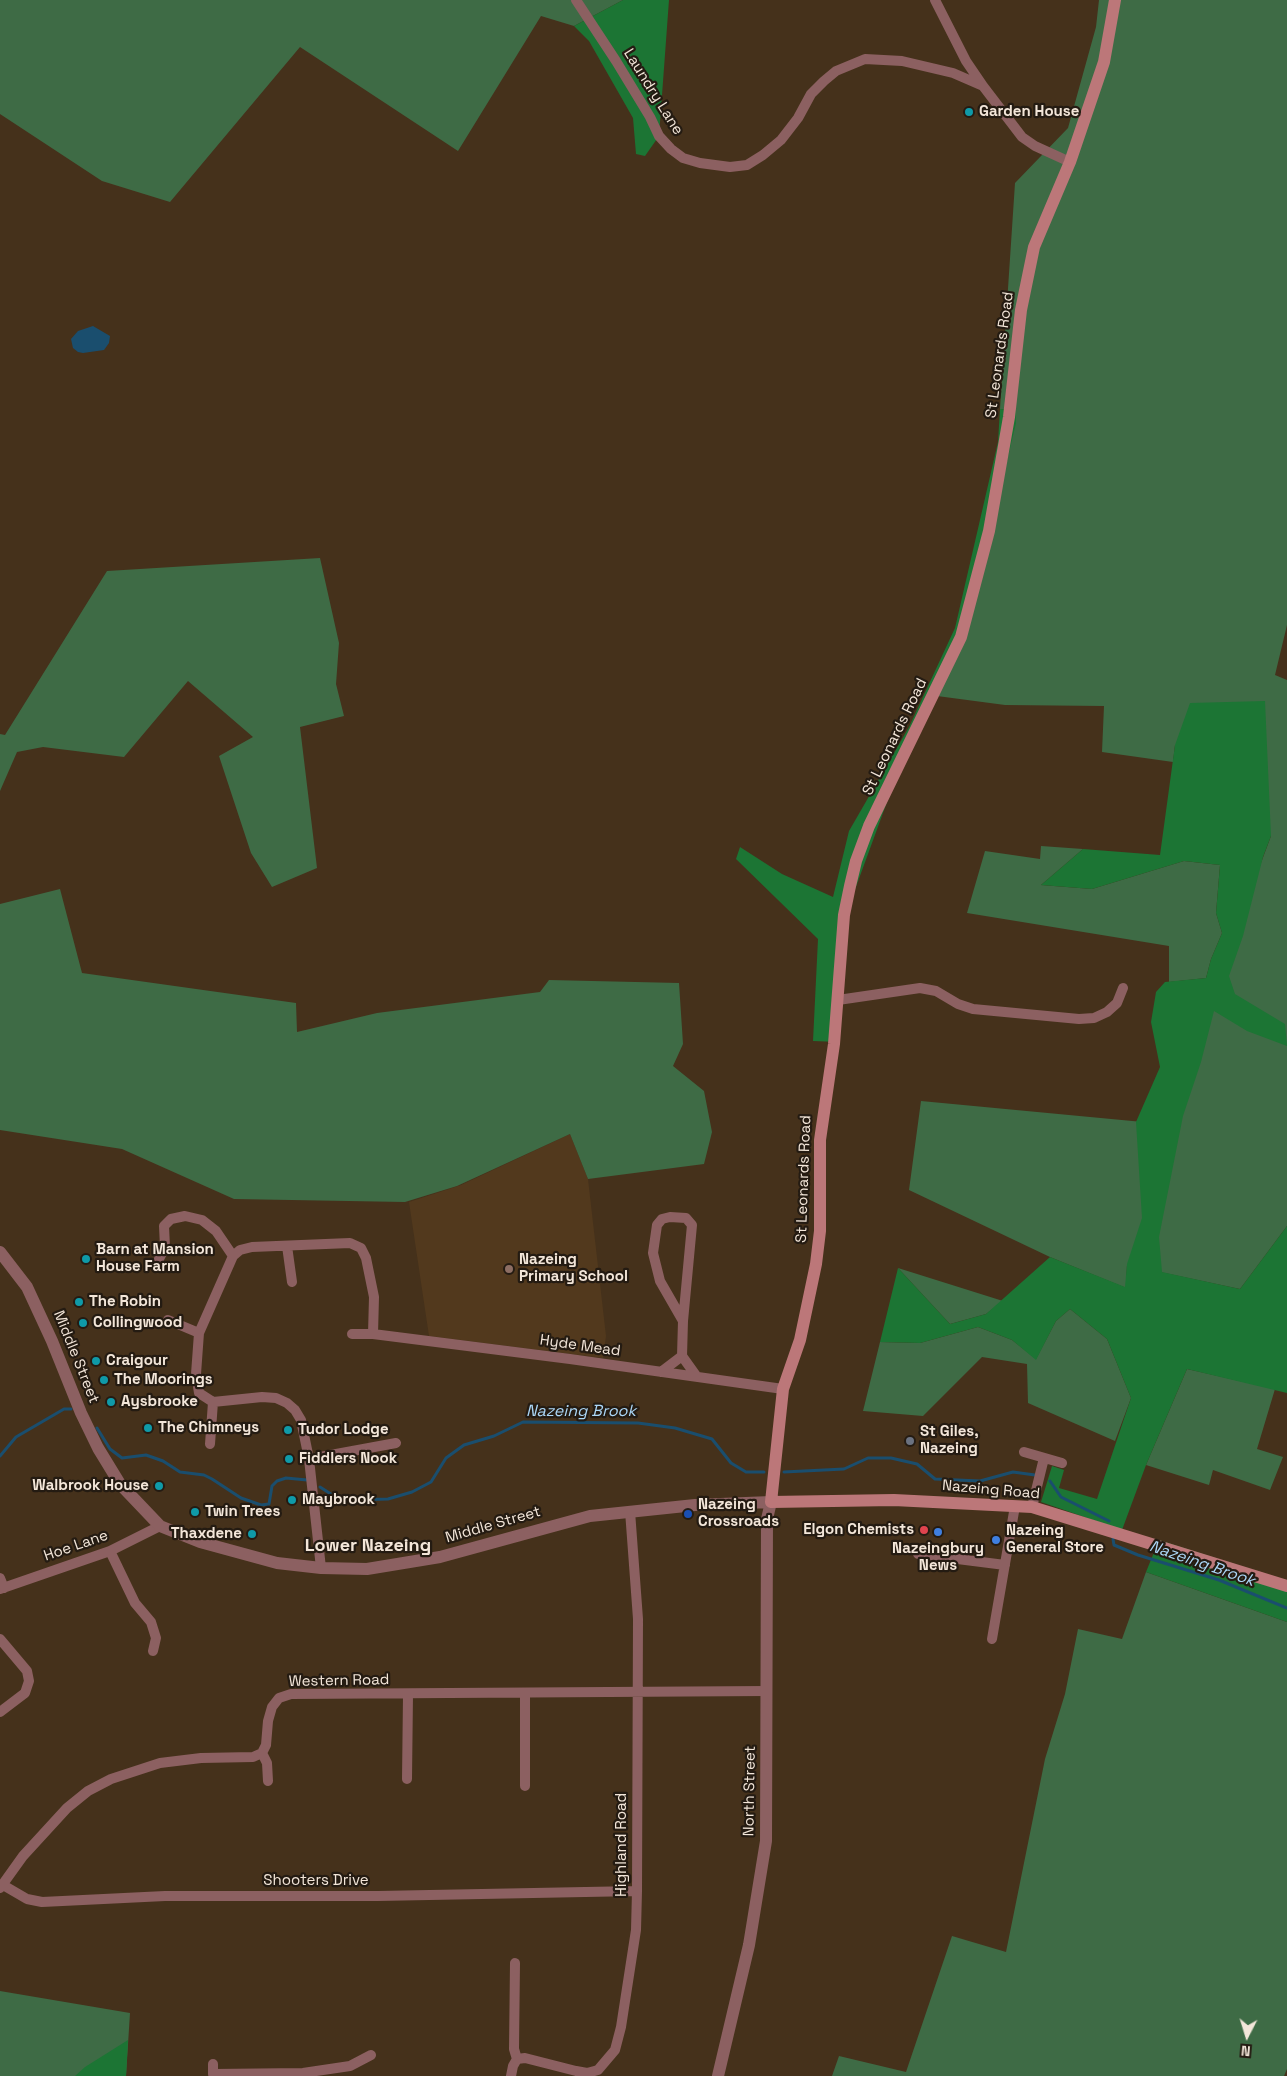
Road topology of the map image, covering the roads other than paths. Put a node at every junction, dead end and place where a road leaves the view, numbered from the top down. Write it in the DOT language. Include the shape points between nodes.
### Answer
graph roads {
  1 [pos="576,0"];
  2 [pos="935,0"];
  3 [pos="1115,0"];
  4 [pos="966,61"];
  5 [pos="953,73"];
  6 [pos="983,86"];
  7 [pos="1070,162"];
  8 [pos="1123,988"];
  9 [pos="838,1000"];
  10 [pos="287,1246"];
  11 [pos="0,1252"];
  12 [pos="233,1256"];
  13 [pos="159,1259"];
  14 [pos="292,1282"];
  15 [pos="168,1320"];
  16 [pos="683,1321"];
  17 [pos="199,1333"];
  18 [pos="352,1334"];
  19 [pos="373,1334"];
  20 [pos="682,1356"];
  21 [pos="661,1372"];
  22 [pos="697,1377"];
  23 [pos="783,1389"];
  24 [pos="213,1402"];
  25 [pos="210,1444"];
  26 [pos="396,1444"];
  27 [pos="1024,1452"];
  28 [pos="1044,1458"];
  29 [pos="309,1459"];
  30 [pos="1062,1463"];
  31 [pos="771,1502"];
  32 [pos="1015,1506"];
  33 [pos="1032,1507"];
  34 [pos="630,1511"];
  35 [pos="160,1526"];
  36 [pos="110,1551"];
  37 [pos="918,1554"];
  38 [pos="1005,1565"];
  39 [pos="321,1568"];
  40 [pos="1,1585"];
  41 [pos="1287,1586"];
  42 [pos="992,1638"];
  43 [pos="0,1639"];
  44 [pos="153,1651"];
  45 [pos="767,1691"];
  46 [pos="637,1692"];
  47 [pos="525,1693"];
  48 [pos="408,1694"];
  49 [pos="0,1712"];
  50 [pos="262,1753"];
  51 [pos="407,1779"];
  52 [pos="268,1781"];
  53 [pos="525,1786"];
  54 [pos="2,1886"];
  55 [pos="637,1891"];
  56 [pos="515,1963"];
  57 [pos="372,2055"];
  58 [pos="518,2059"];
  59 [pos="213,2072"];
  60 [pos="274,2075"];
  61 [pos="511,2076"];
  62 [pos="718,2076"];
  1 -- 5 [label="street, Laundry Lane" via="659,136 683,158 700,163 730,167 747,165 763,155 782,140 811,94 824,81 865,59 902,61"];
  2 -- 4 [label="street"];
  3 -- 7 [label="main road, St Leonards Road" via="1104,62"];
  4 -- 5 [label="street"];
  4 -- 6 [label="street"];
  5 -- 6 [label="street, Laundry Lane"];
  6 -- 7 [label="street, Laundry Lane" via="1022,136 1035,146"];
  7 -- 9 [label="main road, St Leonards Road" via="1034,247 1021,310 1009,417 989,531 961,637 869,826 856,861 844,915"];
  8 -- 9 [label="street" via="1117,1003 1107,1012 1094,1018 1079,1019 973,1009 936,991 920,988"];
  9 -- 23 [label="main road, St Leonards Road" via="821,1132 820,1231 816,1264 800,1340"];
  10 -- 12 [label="street" via="240,1250"];
  10 -- 14 [label="street"];
  10 -- 19 [label="street" via="350,1243 361,1248 374,1296"];
  11 -- 35 [label="street, Middle Street" via="28,1287 98,1448 120,1484"];
  12 -- 13 [label="street" via="216,1231 202,1220 185,1216 171,1219 164,1226 165,1247"];
  12 -- 17 [label="street"];
  15 -- 17 [label="street"];
  16 -- 16 [label="street" via="692,1224 686,1218 670,1217 657,1225 653,1253 660,1281"];
  16 -- 20 [label="street"];
  17 -- 24 [label="street" via="196,1374 199,1393"];
  18 -- 19 [label="street, Hyde Mead"];
  19 -- 21 [label="street, Hyde Mead"];
  20 -- 21 [label="street"];
  20 -- 22 [label="street"];
  21 -- 22 [label="street, Hyde Mead"];
  22 -- 23 [label="street, Hyde Mead"];
  23 -- 31 [label="main road, St Leonards Road"];
  24 -- 25 [label="street"];
  24 -- 29 [label="street" via="262,1397 287,1403 301,1420"];
  26 -- 29 [label="street"];
  27 -- 28 [label="street"];
  28 -- 30 [label="street"];
  28 -- 33 [label="street"];
  29 -- 39 [label="street"];
  31 -- 32 [label="main road, Nazeing Road" via="894,1500"];
  31 -- 34 [label="street, Middle Street"];
  31 -- 45 [label="street, North Street" via="766,1519"];
  32 -- 33 [label="main road, Nazeing Road"];
  32 -- 38 [label="street"];
  33 -- 41 [label="main road, Nazeing Road"];
  34 -- 39 [label="street, Middle Street" via="580,1519 477,1548 403,1564 367,1569"];
  34 -- 46 [label="street, Highland Road" via="638,1618"];
  35 -- 36 [label="street, Hoe Lane"];
  35 -- 39 [label="street, Middle Street" via="244,1555"];
  36 -- 40 [label="street, Hoe Lane"];
  36 -- 44 [label="street" via="135,1603 151,1622 156,1638"];
  37 -- 38 [label="street"];
  38 -- 42 [label="street"];
  43 -- 49 [label="street" via="26,1671 29,1682 25,1693"];
  45 -- 46 [label="street, Western Road"];
  45 -- 62 [label="street, North Street" via="766,1841 749,1945"];
  46 -- 47 [label="street, Western Road"];
  46 -- 55 [label="street, Highland Road"];
  47 -- 48 [label="street, Western Road"];
  47 -- 53 [label="street"];
  48 -- 50 [label="street, Western Road" via="291,1694 279,1698 272,1706"];
  48 -- 51 [label="street"];
  50 -- 52 [label="street" via="267,1763"];
  50 -- 54 [label="street" via="253,1757 167,1762 111,1779 66,1808 23,1856"];
  54 -- 55 [label="street, Shooters Drive" via="27,1899 42,1902 165,1896"];
  55 -- 58 [label="street, Highland Road" via="632,1959 615,2050 598,2070 587,2073 533,2058"];
  56 -- 58 [label="street" via="514,2049"];
  57 -- 60 [label="street" via="350,2066"];
  58 -- 61 [label="street"];
  59 -- 60 [label="street"];
}
